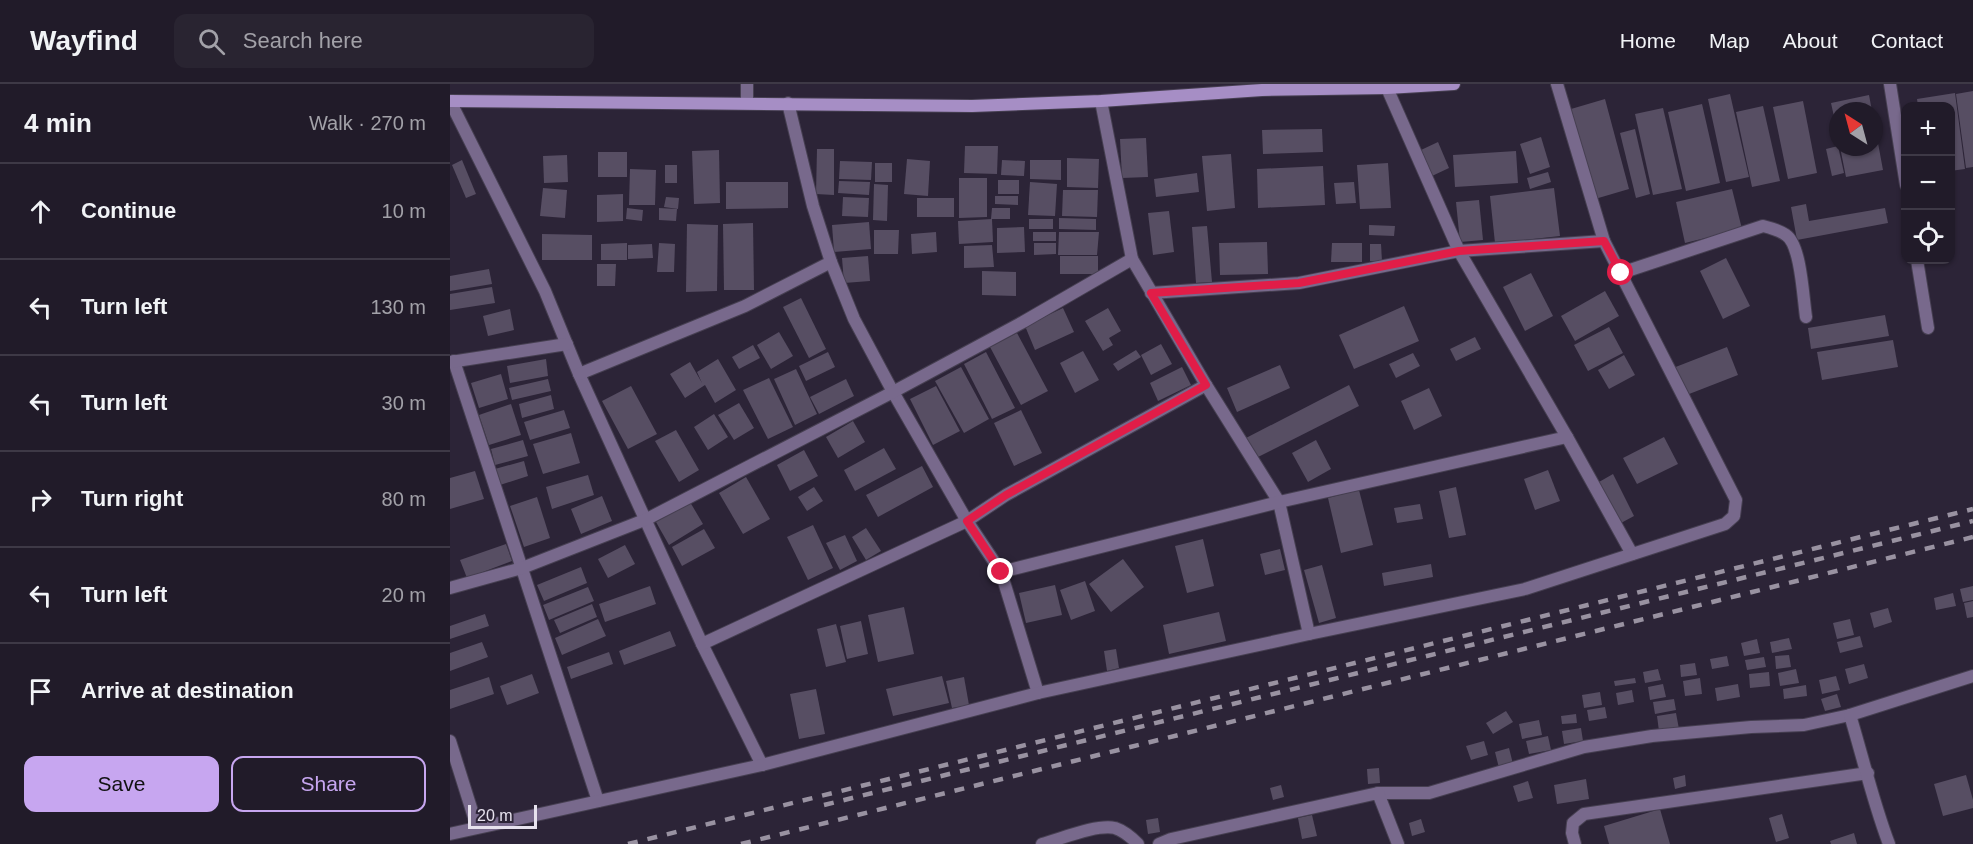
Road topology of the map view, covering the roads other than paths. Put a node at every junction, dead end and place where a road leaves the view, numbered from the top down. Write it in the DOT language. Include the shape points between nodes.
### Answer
graph roads {
  1 [pos="747,84"];
  2 [pos="1454,84"];
  3 [pos="1557,84"];
  4 [pos="1890,84"];
  5 [pos="1387,88"];
  6 [pos="450,101"];
  7 [pos="1101,101"];
  8 [pos="747,103"];
  9 [pos="788,104"];
  10 [pos="1901,158"];
  11 [pos="1604,241"];
  12 [pos="1459,251"];
  13 [pos="1132,259"];
  14 [pos="831,262"];
  15 [pos="1918,264"];
  16 [pos="1621,273"];
  17 [pos="1151,293"];
  18 [pos="1806,316"];
  19 [pos="1928,328"];
  20 [pos="567,344"];
  21 [pos="452,362"];
  22 [pos="579,374"];
  23 [pos="1206,385"];
  24 [pos="893,392"];
  25 [pos="1567,437"];
  26 [pos="1279,502"];
  27 [pos="647,519"];
  28 [pos="967,521"];
  29 [pos="1632,554"];
  30 [pos="522,568"];
  31 [pos="1001,572"];
  32 [pos="450,588"];
  33 [pos="1309,634"];
  34 [pos="702,644"];
  35 [pos="1973,676"];
  36 [pos="1038,693"];
  37 [pos="1850,715"];
  38 [pos="450,741"];
  39 [pos="762,765"];
  40 [pos="1868,773"];
  41 [pos="1378,793"];
  42 [pos="598,801"];
  43 [pos="477,828"];
  44 [pos="450,834"];
  45 [pos="1042,844"];
  46 [pos="1138,844"];
  47 [pos="1159,844"];
  48 [pos="1398,844"];
  49 [pos="1575,844"];
  50 [pos="1889,844"];
  1 -- 8 [label="street"];
  2 -- 5 [label="main road"];
  3 -- 11 [label="street"];
  4 -- 10 [label="street"];
  5 -- 7 [label="main road" via="1262,90"];
  5 -- 12 [label="street"];
  6 -- 8 [label="main road"];
  6 -- 20 [label="street" via="545,291"];
  7 -- 9 [label="main road" via="972,106"];
  7 -- 13 [label="street"];
  8 -- 9 [label="main road"];
  9 -- 14 [label="street"];
  11 -- 12 [label="street"];
  11 -- 16 [label="street"];
  12 -- 17 [label="street" via="1299,283"];
  12 -- 25 [label="street"];
  13 -- 17 [label="street"];
  13 -- 24 [label="street"];
  14 -- 22 [label="street" via="745,306"];
  14 -- 24 [label="street" via="854,319"];
  15 -- 19 [label="street"];
  16 -- 18 [label="street" via="1763,226 1788,236 1796,247"];
  16 -- 29 [label="street" via="1736,500 1734,516 1725,524"];
  17 -- 23 [label="street"];
  20 -- 21 [label="street"];
  20 -- 22 [label="street"];
  21 -- 30 [label="street"];
  22 -- 27 [label="street"];
  23 -- 26 [label="street"];
  23 -- 28 [label="street" via="1006,495"];
  24 -- 27 [label="street"];
  24 -- 28 [label="street"];
  25 -- 26 [label="street"];
  25 -- 29 [label="street"];
  26 -- 31 [label="street"];
  26 -- 33 [label="street"];
  27 -- 30 [label="street"];
  27 -- 34 [label="street"];
  28 -- 31 [label="street"];
  28 -- 34 [label="street"];
  29 -- 33 [label="street" via="1525,589"];
  30 -- 32 [label="street"];
  30 -- 42 [label="street"];
  31 -- 36 [label="street"];
  33 -- 36 [label="street"];
  34 -- 39 [label="street"];
  35 -- 37 [label="street"];
  36 -- 39 [label="street"];
  37 -- 40 [label="street"];
  37 -- 41 [label="street" via="1804,725 1652,736 1584,747 1429,793"];
  38 -- 43 [label="street"];
  39 -- 42 [label="street"];
  40 -- 49 [label="street" via="1584,814 1573,823"];
  40 -- 50 [label="street"];
  41 -- 47 [label="street"];
  41 -- 48 [label="street"];
  42 -- 43 [label="street"];
  43 -- 44 [label="street"];
  45 -- 46 [label="street" via="1102,827 1115,828"];
}
